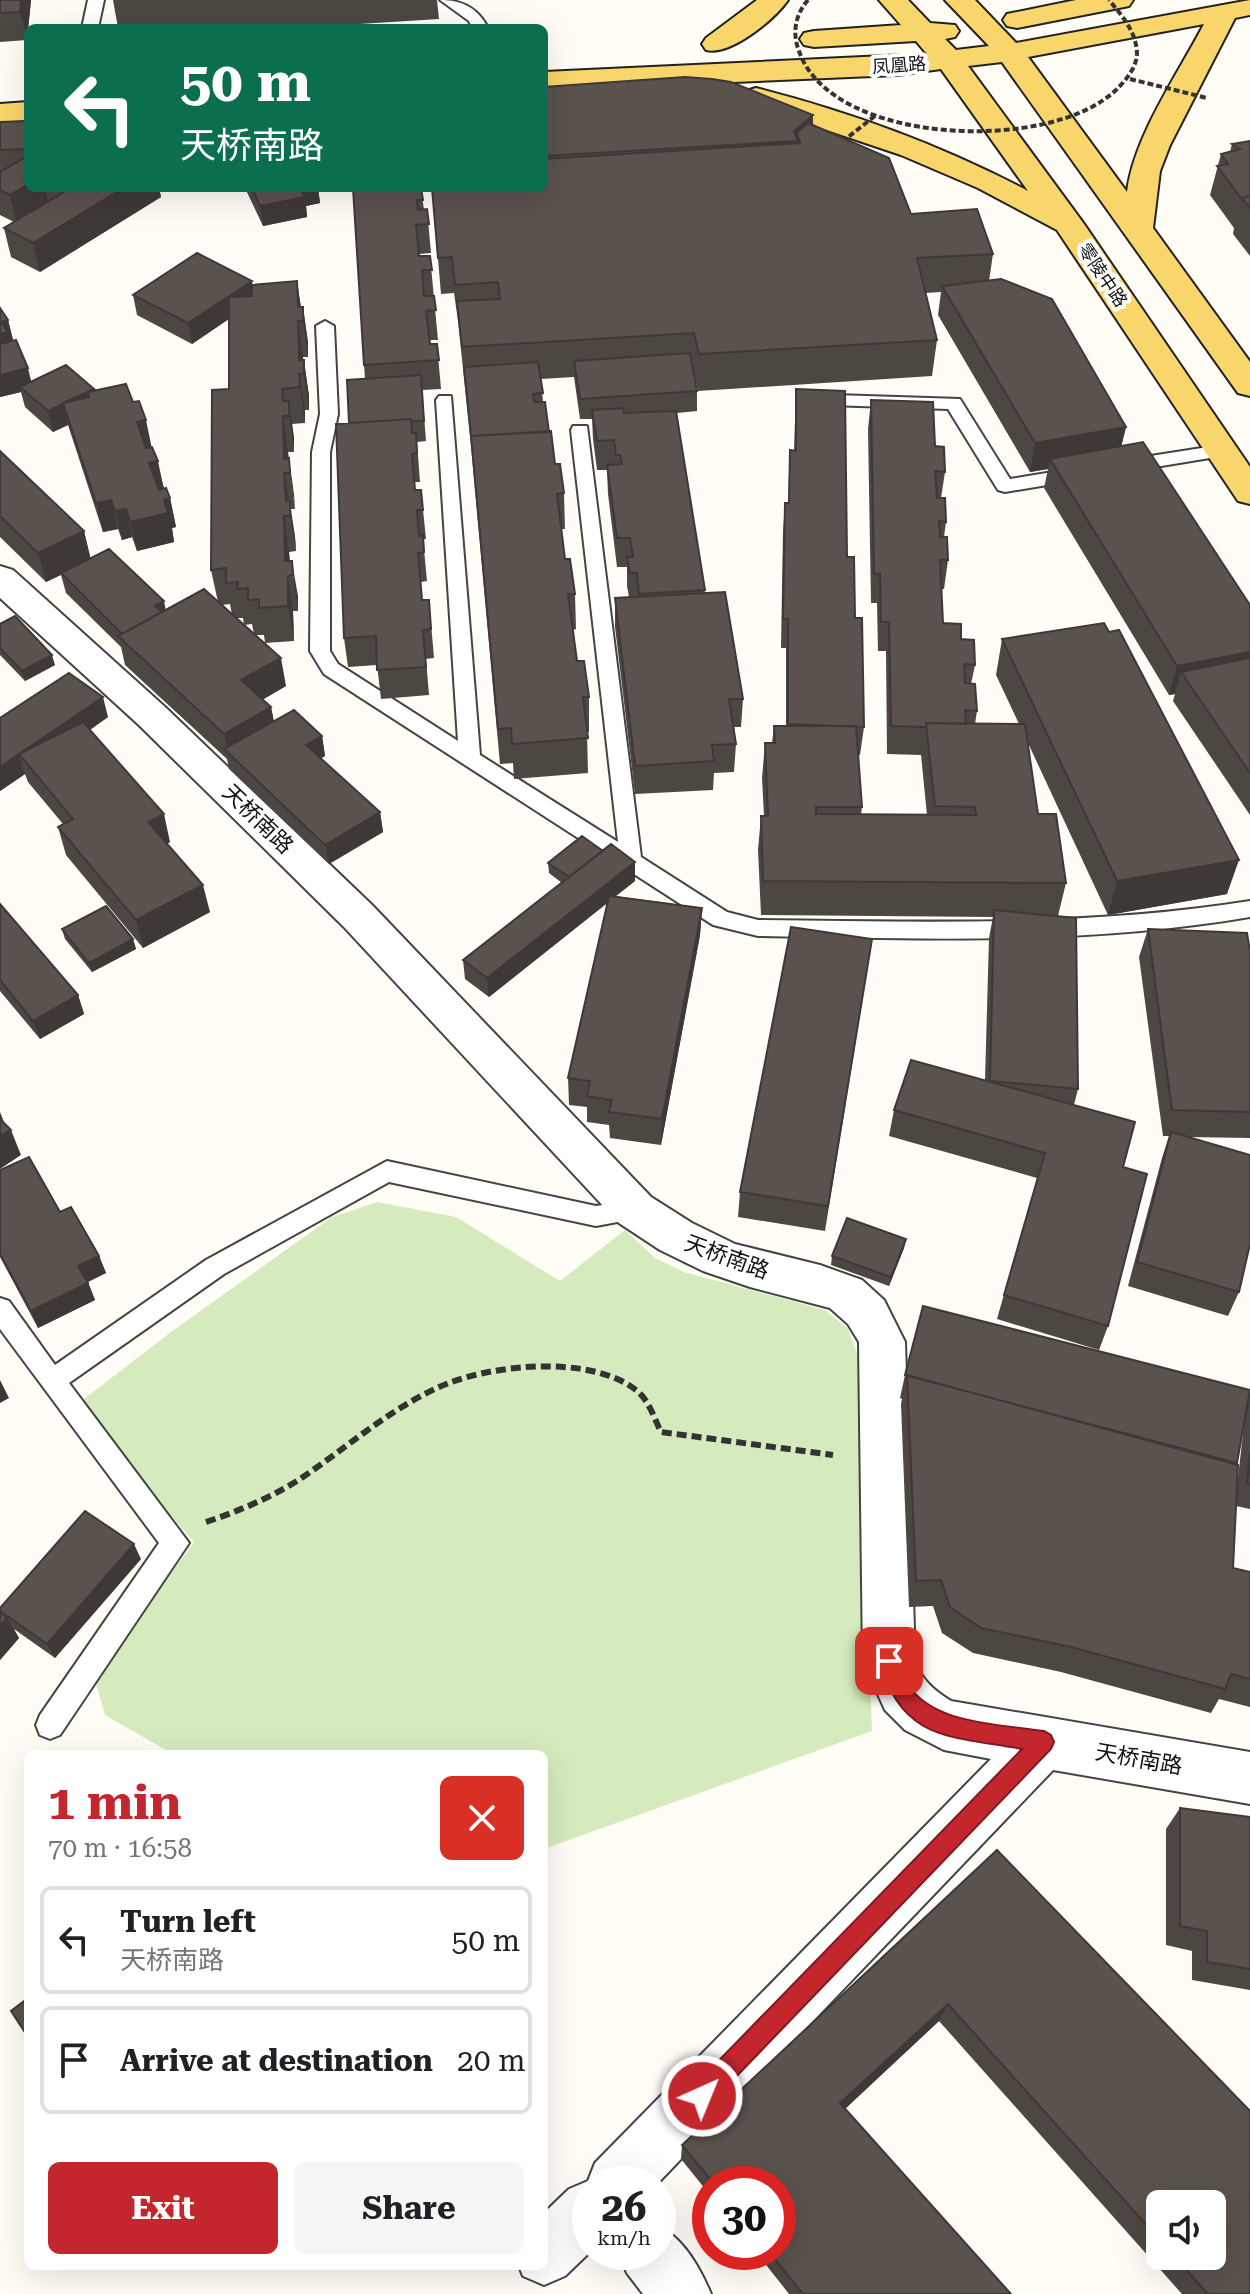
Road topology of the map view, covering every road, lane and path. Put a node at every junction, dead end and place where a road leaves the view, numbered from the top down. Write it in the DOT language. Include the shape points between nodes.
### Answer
graph roads {
  1 [pos="96,0"];
  2 [pos="448,0"];
  3 [pos="774,0"];
  4 [pos="808,0"];
  5 [pos="893,0"];
  6 [pos="959,0"];
  7 [pos="1109,0"];
  8 [pos="1119,0"];
  9 [pos="1237,10"];
  10 [pos="91,24"];
  11 [pos="478,24"];
  12 [pos="987,25"];
  13 [pos="926,33"];
  14 [pos="791,40"];
  15 [pos="761,42"];
  16 [pos="1011,52"];
  17 [pos="573,53"];
  18 [pos="548,54"];
  19 [pos="950,61"];
  20 [pos="665,74"];
  21 [pos="1130,79"];
  22 [pos="548,81"];
  23 [pos="24,85"];
  24 [pos="0,87"];
  25 [pos="1207,98"];
  26 [pos="24,111"];
  27 [pos="0,113"];
  28 [pos="876,115"];
  29 [pos="838,146"];
  30 [pos="1139,227"];
  31 [pos="1073,231"];
  32 [pos="325,326"];
  33 [pos="1250,386"];
  34 [pos="445,400"];
  35 [pos="835,401"];
  36 [pos="580,430"];
  37 [pos="1221,451"];
  38 [pos="1250,493"];
  39 [pos="0,578"];
  40 [pos="470,758"];
  41 [pos="631,862"];
  42 [pos="1250,909"];
  43 [pos="635,1210"];
  44 [pos="0,1309"];
  45 [pos="52,1381"];
  46 [pos="885,1462"];
  47 [pos="166,1531"];
  48 [pos="50,1725"];
  49 [pos="1044,1742"];
  50 [pos="1250,1778"];
  51 [pos="633,2166"];
  52 [pos="572,2228"];
  53 [pos="548,2251"];
  54 [pos="662,2270"];
  55 [pos="681,2294"];
  1 -- 10 [label="lane"];
  2 -- 11 [label="lane"];
  3 -- 15 [label="main road" via="741,28 702,45"];
  4 -- 28 [label="path, bridge" via="793,34 802,63 830,92"];
  5 -- 13 [label="main road, 零陵中路"];
  6 -- 12 [label="main road"];
  7 -- 21 [label="path, bridge" via="1127,18 1138,49"];
  8 -- 12 [label="main road, 凤凰路"];
  9 -- 16 [label="main road, 凤凰路"];
  9 -- 30 [label="main road" via="1155,145 1145,171"];
  12 -- 13 [label="main road, 凤凰路"];
  12 -- 16 [label="main road"];
  13 -- 14 [label="main road, 凤凰路"];
  13 -- 19 [label="main road, 零陵中路"];
  16 -- 19 [label="main road, 凤凰路"];
  16 -- 30 [label="main road"];
  17 -- 18 [label="main road"];
  19 -- 20 [label="main road, 凤凰路"];
  19 -- 31 [label="main road, 零陵中路"];
  20 -- 22 [label="main road, 凤凰路"];
  20 -- 31 [label="main road" via="767,101 916,152 1001,188"];
  21 -- 25 [label="path, bridge"];
  21 -- 28 [label="path, bridge" via="1100,106 1054,125 995,133 933,130"];
  23 -- 24 [label="main road"];
  26 -- 27 [label="main road"];
  28 -- 29 [label="path, bridge"];
  30 -- 33 [label="main road"];
  31 -- 37 [label="main road, 零陵中路"];
  32 -- 40 [label="lane" via="329,414 321,452 320,651 331,669"];
  34 -- 40 [label="lane"];
  35 -- 37 [label="lane" via="954,403 1005,486"];
  36 -- 41 [label="lane"];
  37 -- 38 [label="main road, 零陵中路"];
  39 -- 43 [label="street, 天桥南路" via="152,716 358,916"];
  40 -- 41 [label="lane"];
  41 -- 42 [label="lane" via="721,919 758,928 1091,930 1190,921"];
  43 -- 45 [label="lane" via="596,1216 387,1171 215,1267"];
  43 -- 46 [label="street, 天桥南路" via="704,1253 854,1299 871,1317 882,1342"];
  44 -- 45 [label="lane"];
  45 -- 47 [label="lane"];
  46 -- 47 [label="path" via="661,1432 639,1392 605,1373 557,1368 483,1373 438,1387 284,1490 235,1514"];
  46 -- 49 [label="street, 天桥南路" via="889,1661 897,1687 915,1709 944,1725"];
  47 -- 48 [label="lane" via="175,1543"];
  49 -- 50 [label="street, 天桥南路"];
  49 -- 51 [label="street"];
  52 -- 53 [label="street"];
  54 -- 55 [label="street"];
}
